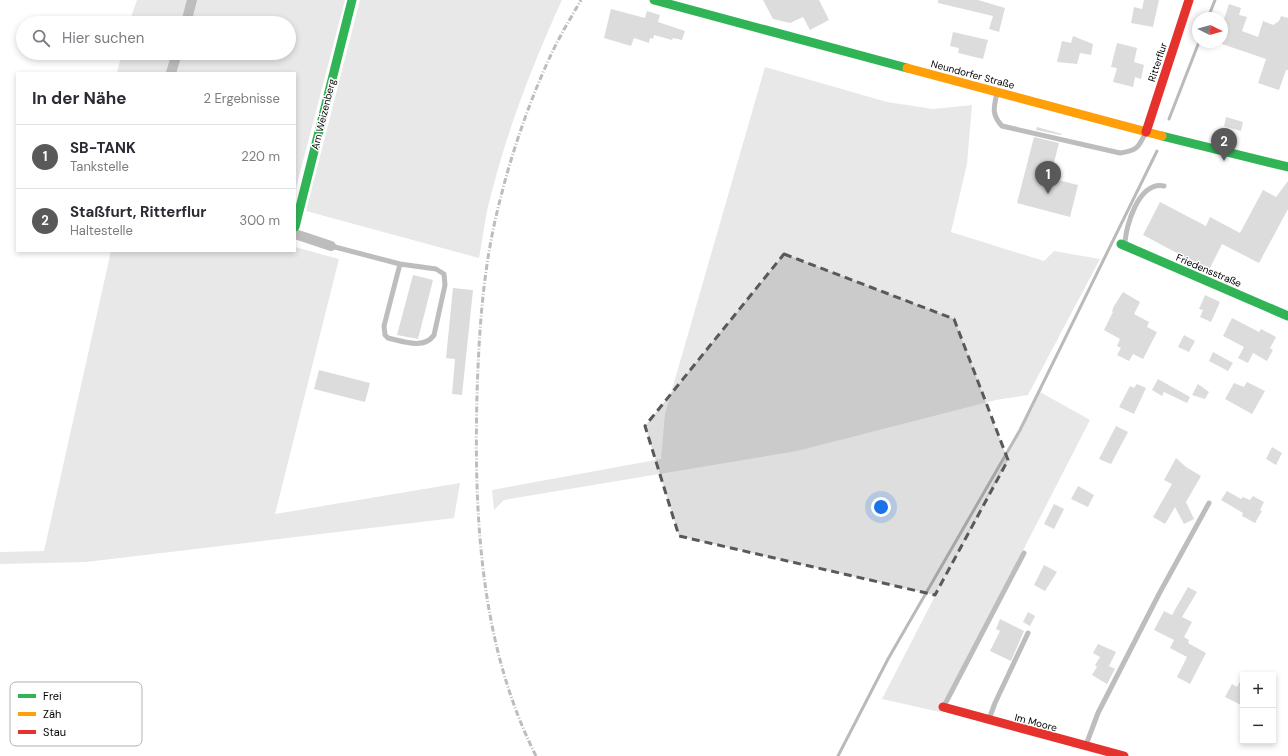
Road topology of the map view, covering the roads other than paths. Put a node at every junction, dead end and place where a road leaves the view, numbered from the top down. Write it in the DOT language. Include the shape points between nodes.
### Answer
graph roads {
  1 [pos="192,0"];
  2 [pos="352,0"];
  3 [pos="654,0"];
  4 [pos="1188,0"];
  5 [pos="188,16"];
  6 [pos="175,60"];
  7 [pos="172,72"];
  8 [pos="997,92"];
  9 [pos="1146,132"];
  10 [pos="1288,167"];
  11 [pos="1164,186"];
  12 [pos="296,224"];
  13 [pos="296,234"];
  14 [pos="1123,245"];
  15 [pos="331,246"];
  16 [pos="400,264"];
  17 [pos="1288,316"];
  18 [pos="1209,503"];
  19 [pos="1024,552"];
  20 [pos="1028,633"];
  21 [pos="943,707"];
  22 [pos="989,721"];
  23 [pos="1085,746"];
  24 [pos="1124,756"];
  1 -- 5 [label="street"];
  2 -- 12 [label="street, Am Weizenberg"];
  3 -- 8 [label="street, Neundorfer Straße"];
  4 -- 9 [label="street, Ritterflur"];
  6 -- 7 [label="street"];
  8 -- 9 [label="street, Neundorfer Straße"];
  8 -- 9 [label="lane" via="995,118 1002,126 1120,153 1133,151 1139,147"];
  9 -- 10 [label="street, Neundorfer Straße"];
  11 -- 14 [label="lane" via="1152,186 1146,190 1128,222"];
  13 -- 15 [label="street"];
  14 -- 17 [label="street, Friedensstraße"];
  15 -- 16 [label="lane"];
  16 -- 16 [label="lane" via="436,269 446,278 434,335 420,344 384,335"];
  18 -- 23 [label="lane" via="1098,713"];
  19 -- 21 [label="lane"];
  20 -- 22 [label="lane" via="993,707"];
  21 -- 22 [label="street, Im Moore"];
  22 -- 23 [label="street, Im Moore"];
  23 -- 24 [label="street, Im Moore"];
}
